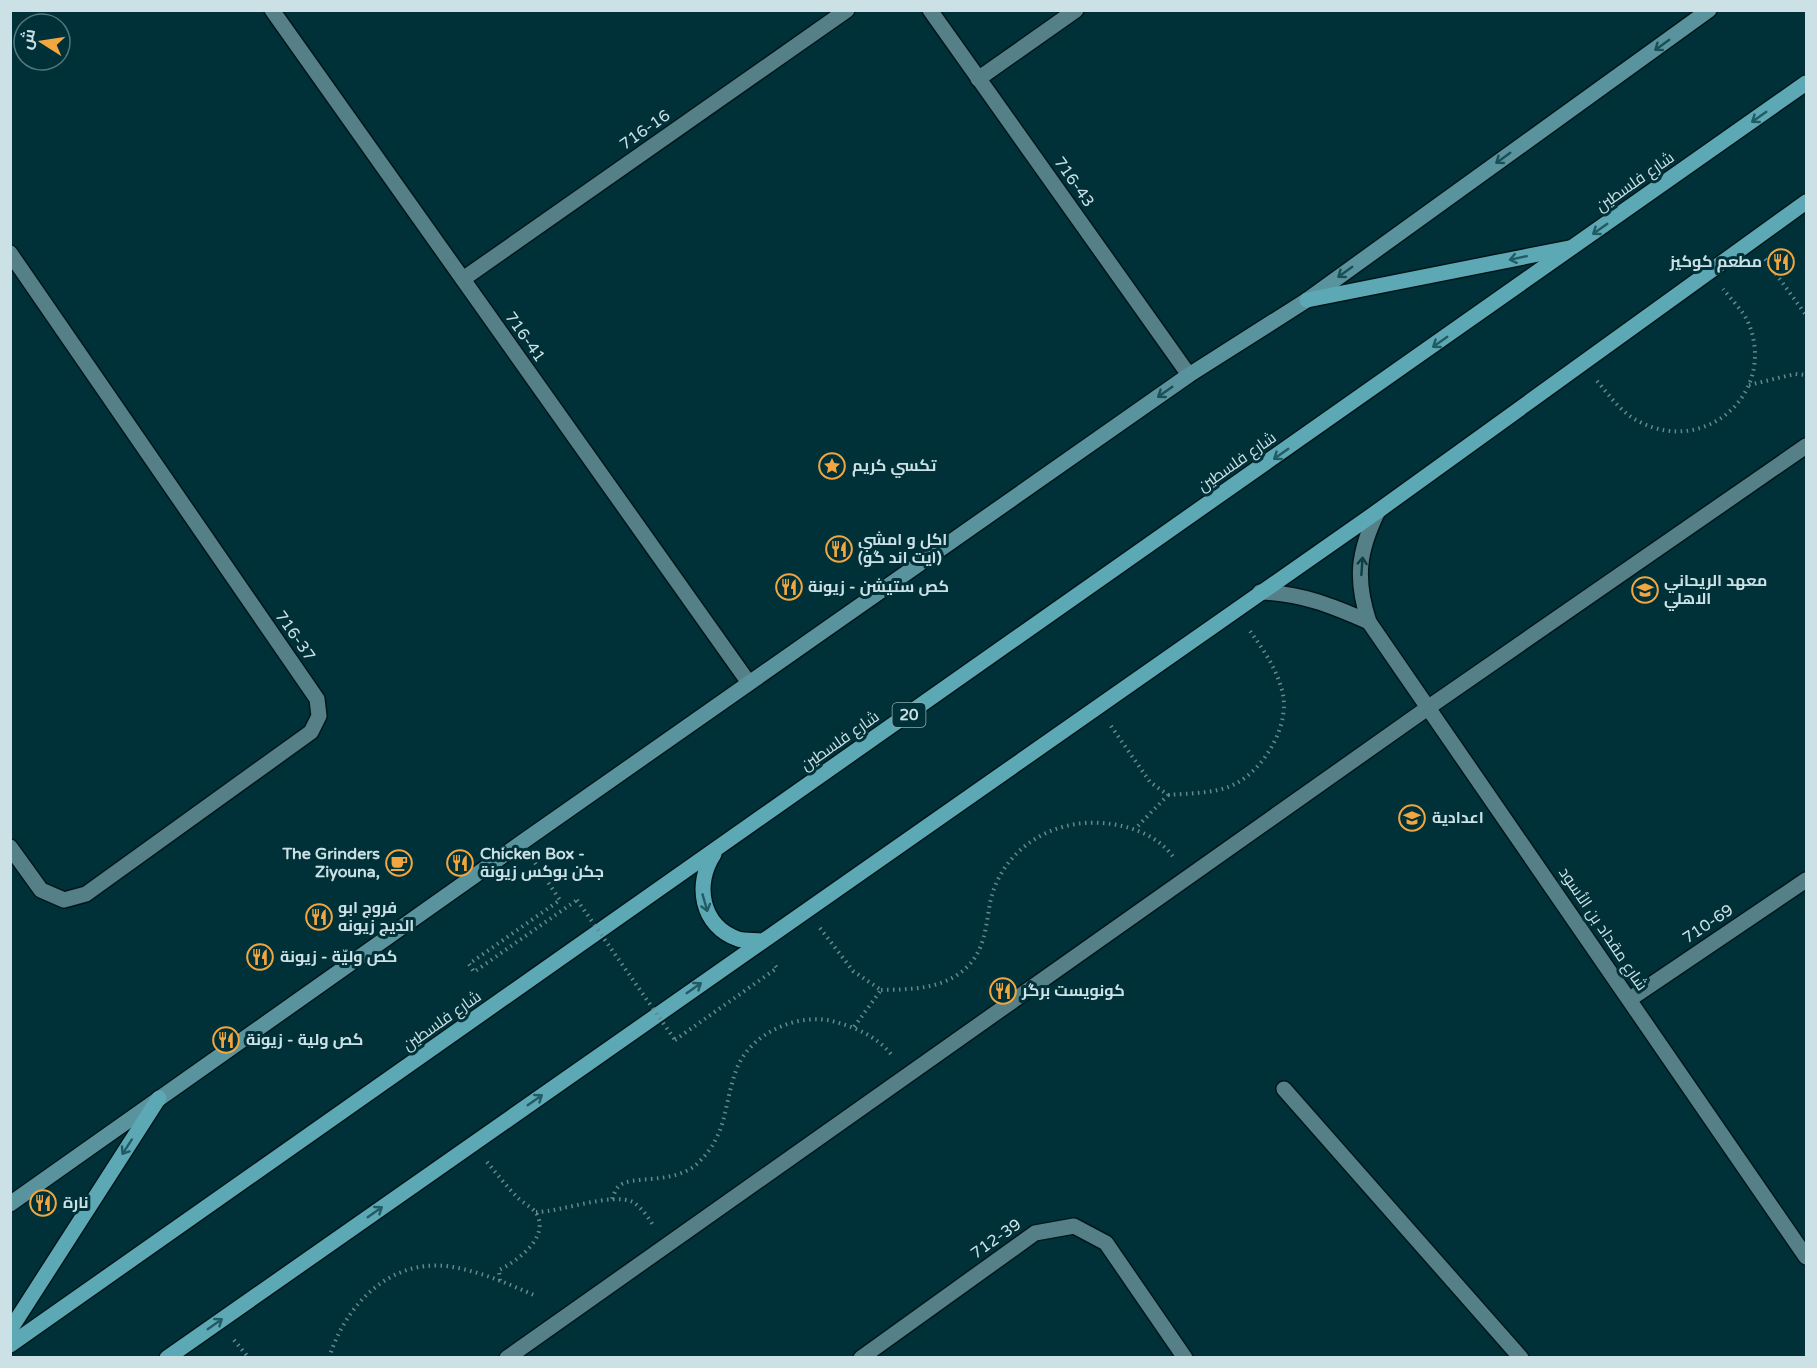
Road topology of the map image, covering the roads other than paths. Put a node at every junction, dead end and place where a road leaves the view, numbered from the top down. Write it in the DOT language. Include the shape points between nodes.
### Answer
graph roads {
  1 [pos="272,10"];
  2 [pos="847,10"];
  3 [pos="930,10"];
  4 [pos="1076,10"];
  5 [pos="1709,10"];
  6 [pos="978,79"];
  7 [pos="1806,83"];
  8 [pos="1806,202"];
  9 [pos="1575,247"];
  10 [pos="10,253"];
  11 [pos="463,279"];
  12 [pos="1307,300"];
  13 [pos="1189,375"];
  14 [pos="1806,446"];
  15 [pos="1378,511"];
  16 [pos="1260,592"];
  17 [pos="1370,622"];
  18 [pos="749,683"];
  19 [pos="1430,707"];
  20 [pos="10,847"];
  21 [pos="718,849"];
  22 [pos="1806,880"];
  23 [pos="762,941"];
  24 [pos="1630,999"];
  25 [pos="1284,1089"];
  26 [pos="159,1098"];
  27 [pos="10,1204"];
  28 [pos="1806,1257"];
  29 [pos="10,1330"];
  30 [pos="10,1345"];
  31 [pos="167,1358"];
  32 [pos="507,1358"];
  33 [pos="861,1358"];
  34 [pos="1185,1358"];
  35 [pos="1521,1358"];
  1 -- 11 [label="street, 716-41"];
  2 -- 11 [label="street, 716-16"];
  3 -- 6 [label="street, 716-43"];
  4 -- 6 [label="street"];
  5 -- 12 [label="street, one-way"];
  6 -- 13 [label="street, 716-43"];
  7 -- 9 [label="main road, شارع فلسطين / 20, one-way"];
  8 -- 15 [label="main road"];
  9 -- 12 [label="main road, one-way"];
  9 -- 21 [label="main road, شارع فلسطين / 20, one-way"];
  10 -- 20 [label="street, 716-37" via="317,699 319,716 310,732 86,894 64,900 41,890"];
  11 -- 18 [label="street, 716-41"];
  12 -- 13 [label="street"];
  13 -- 18 [label="street, one-way"];
  14 -- 19 [label="street"];
  15 -- 16 [label="main road"];
  17 -- 15 [label="street, one-way" via="1360,595 1361,568 1364,540"];
  16 -- 17 [label="street" via="1291,593"];
  16 -- 23 [label="main road"];
  17 -- 19 [label="street, شارع مقداد بن الأسود"];
  18 -- 26 [label="street"];
  19 -- 24 [label="street, شارع مقداد بن الأسود"];
  19 -- 32 [label="street"];
  21 -- 23 [label="main road, one-way" via="705,867 701,889 706,911 720,929 740,939"];
  21 -- 30 [label="main road, شارع فلسطين / 20"];
  22 -- 24 [label="street, 710-69"];
  31 -- 23 [label="main road, one-way"];
  24 -- 28 [label="street, شارع مقداد بن الأسود"];
  25 -- 35 [label="street"];
  26 -- 27 [label="street"];
  26 -- 29 [label="main road, one-way"];
  33 -- 34 [label="street, 712-39" via="1035,1233 1074,1226 1106,1243"];
}
